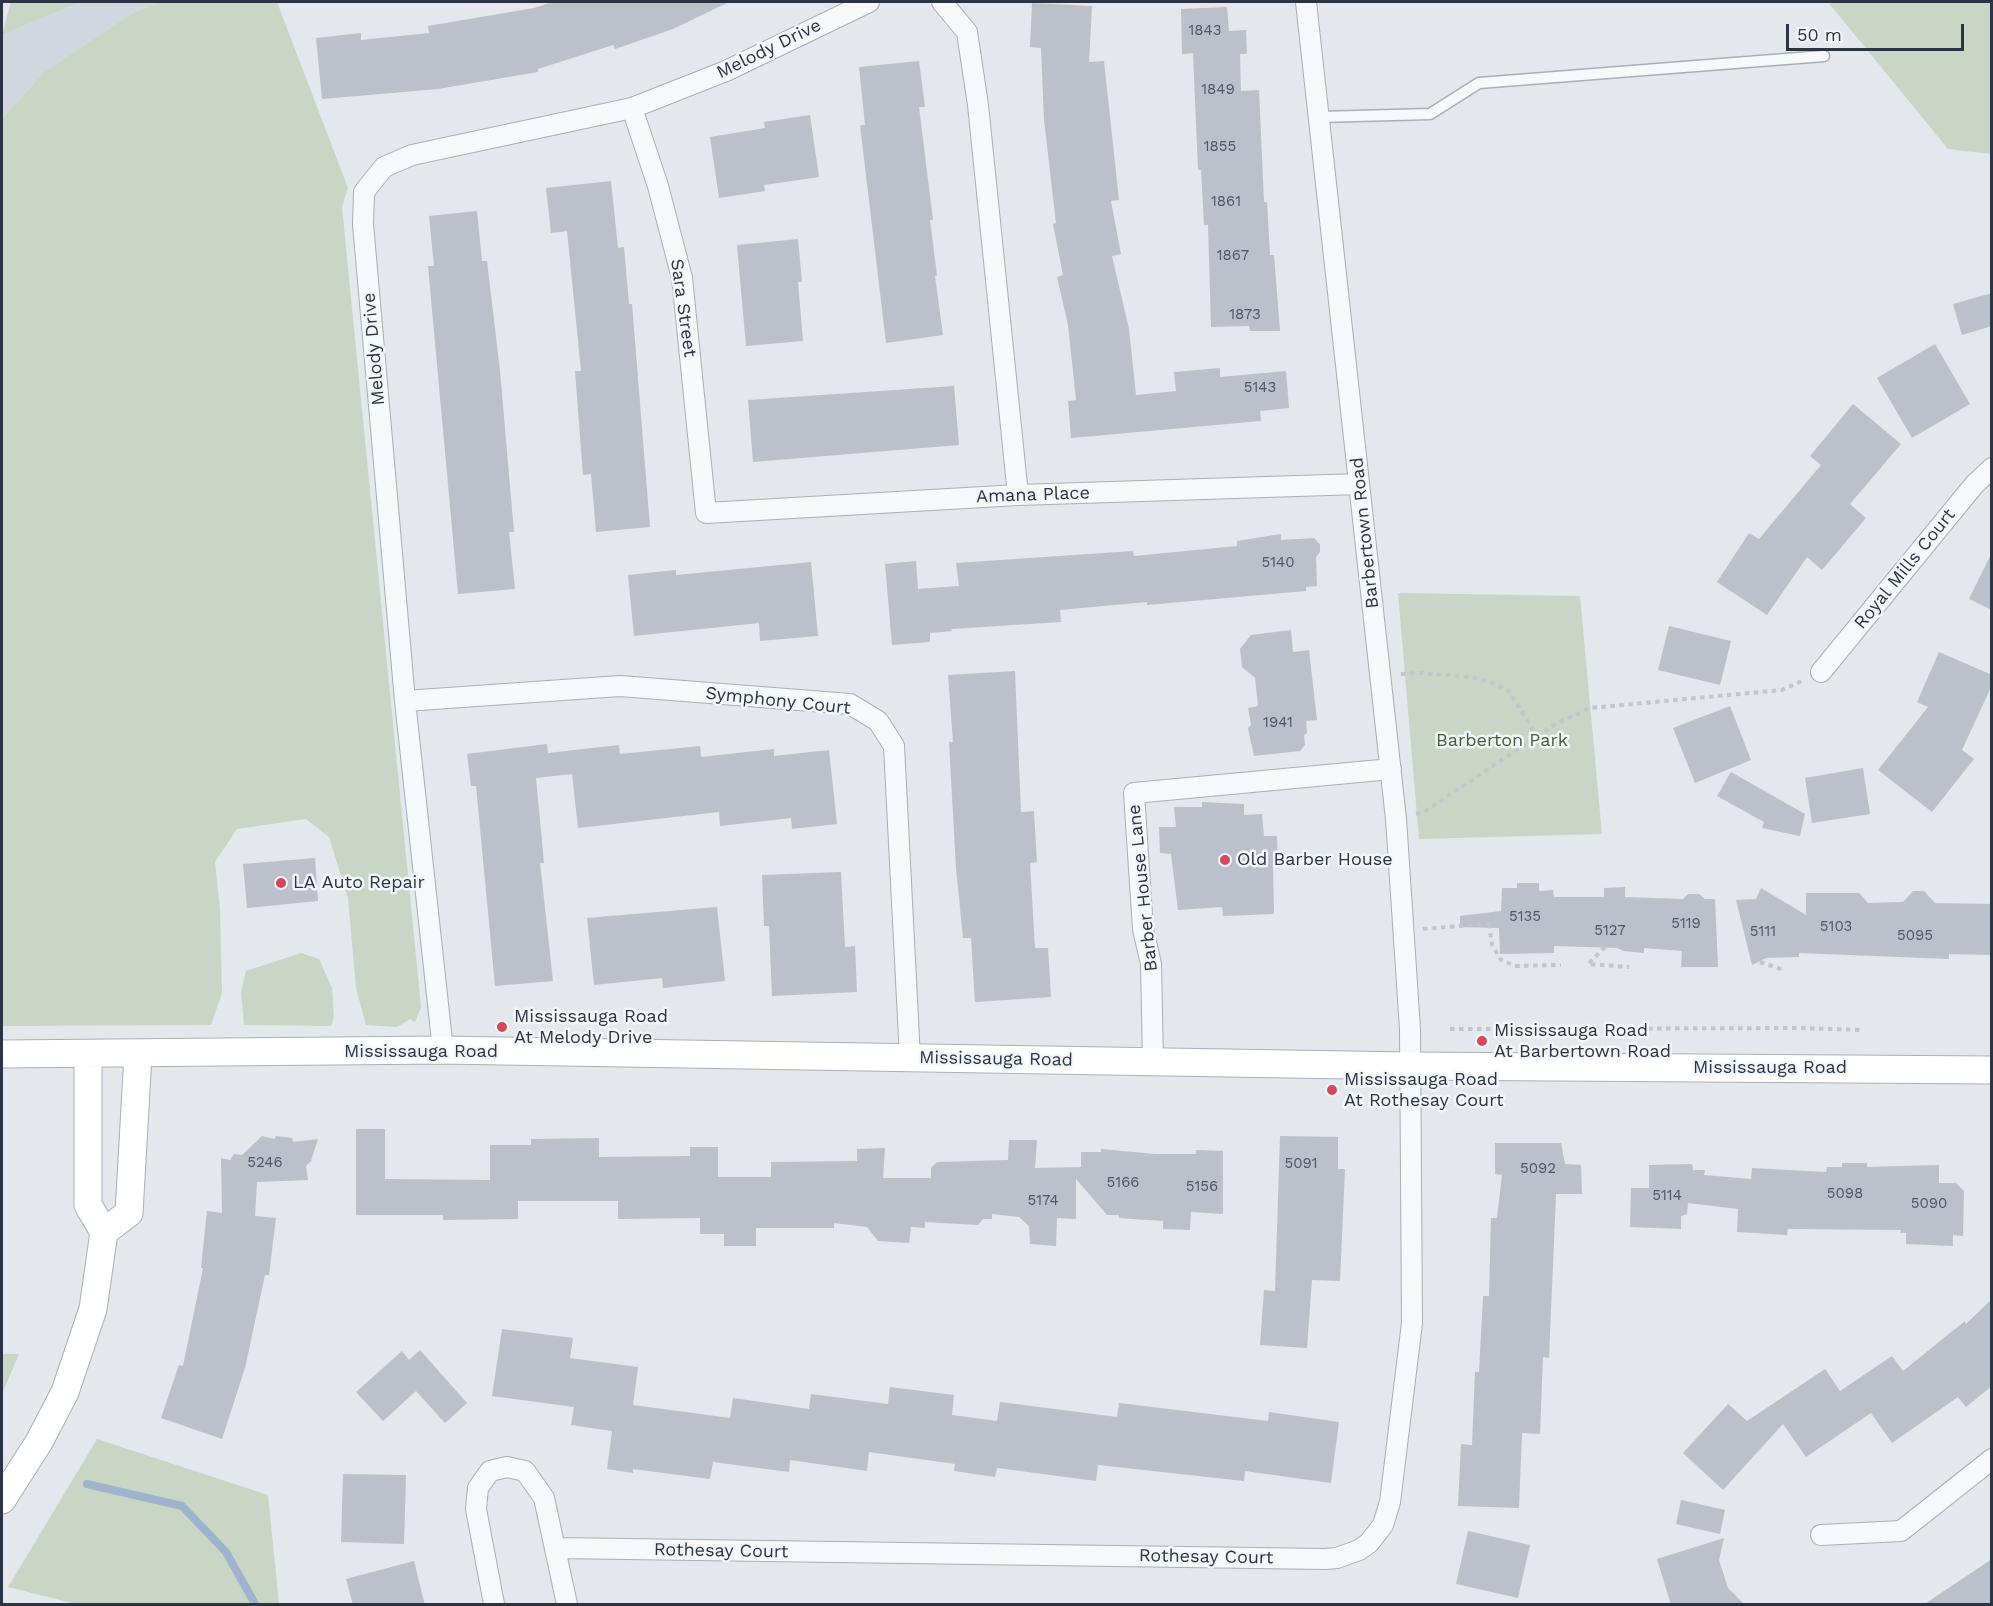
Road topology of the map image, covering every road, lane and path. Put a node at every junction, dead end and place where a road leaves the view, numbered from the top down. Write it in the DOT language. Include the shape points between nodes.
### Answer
graph roads {
  1 [pos="869,2"];
  2 [pos="942,2"];
  3 [pos="1306,2"];
  4 [pos="1824,56"];
  5 [pos="632,108"];
  6 [pos="1319,117"];
  7 [pos="1992,468"];
  8 [pos="1359,484"];
  9 [pos="1018,495"];
  10 [pos="706,513"];
  11 [pos="1821,672"];
  12 [pos="1380,674"];
  13 [pos="405,701"];
  14 [pos="1537,736"];
  15 [pos="1391,770"];
  16 [pos="1396,819"];
  17 [pos="1496,923"];
  18 [pos="1490,924"];
  19 [pos="1405,931"];
  20 [pos="1605,947"];
  21 [pos="1760,962"];
  22 [pos="1561,965"];
  23 [pos="1629,967"];
  24 [pos="1784,970"];
  25 [pos="1450,1029"];
  26 [pos="1862,1030"];
  27 [pos="443,1050"];
  28 [pos="2,1054"];
  29 [pos="88,1054"];
  30 [pos="138,1054"];
  31 [pos="910,1058"];
  32 [pos="1153,1061"];
  33 [pos="1409,1066"];
  34 [pos="1992,1070"];
  35 [pos="104,1232"];
  36 [pos="1992,1459"];
  37 [pos="2,1500"];
  38 [pos="1821,1535"];
  39 [pos="556,1548"];
  40 [pos="494,1605"];
  41 [pos="567,1605"];
  1 -- 5 [label="street, Melody Drive" via="726,71"];
  2 -- 9 [label="street" via="967,32"];
  3 -- 6 [label="street, Barbertown Road"];
  4 -- 6 [label="lane" via="1479,83 1430,114"];
  5 -- 10 [label="street, Sara Street" via="682,278"];
  5 -- 13 [label="street, Melody Drive" via="412,155 384,167 364,192 363,224"];
  6 -- 8 [label="street, Barbertown Road"];
  7 -- 11 [label="street, Royal Mills Court"];
  8 -- 9 [label="street, Amana Place"];
  8 -- 12 [label="street, Barbertown Road"];
  9 -- 10 [label="street, Amana Place"];
  11 -- 14 [label="path" via="1782,690 1590,708"];
  12 -- 14 [label="path" via="1422,673 1493,683 1509,691"];
  12 -- 15 [label="street, Barbertown Road"];
  13 -- 27 [label="street, Melody Drive"];
  13 -- 31 [label="street, Symphony Court" via="620,686 850,704 878,721 894,746"];
  14 -- 16 [label="path" via="1425,812"];
  15 -- 16 [label="street, Barbertown Road"];
  15 -- 32 [label="street, Barber House Lane" via="1134,793 1143,929 1151,964"];
  16 -- 19 [label="street, Barbertown Road"];
  17 -- 18 [label="path"];
  18 -- 19 [label="path"];
  18 -- 22 [label="path" via="1492,945 1501,960 1515,966"];
  19 -- 33 [label="street, Barbertown Road"];
  20 -- 23 [label="path" via="1588,964"];
  21 -- 24 [label="path"];
  25 -- 26 [label="path"];
  27 -- 30 [label="main road, Mississauga Road"];
  27 -- 31 [label="main road, Mississauga Road"];
  28 -- 29 [label="main road, Mississauga Road"];
  29 -- 30 [label="main road, Mississauga Road"];
  29 -- 35 [label="main road" via="88,1205"];
  30 -- 35 [label="main road" via="129,1213"];
  31 -- 32 [label="main road, Mississauga Road"];
  32 -- 33 [label="main road, Mississauga Road"];
  33 -- 34 [label="main road, Mississauga Road"];
  33 -- 39 [label="street, Rothesay Court" via="1412,1323 1388,1514 1377,1535 1359,1550 1325,1559"];
  35 -- 37 [label="main road" via="93,1309 65,1392"];
  36 -- 38 [label="street" via="1901,1531"];
  39 -- 40 [label="street" via="544,1498 525,1471 507,1467 490,1471 478,1488 476,1509"];
  39 -- 41 [label="street"];
}
